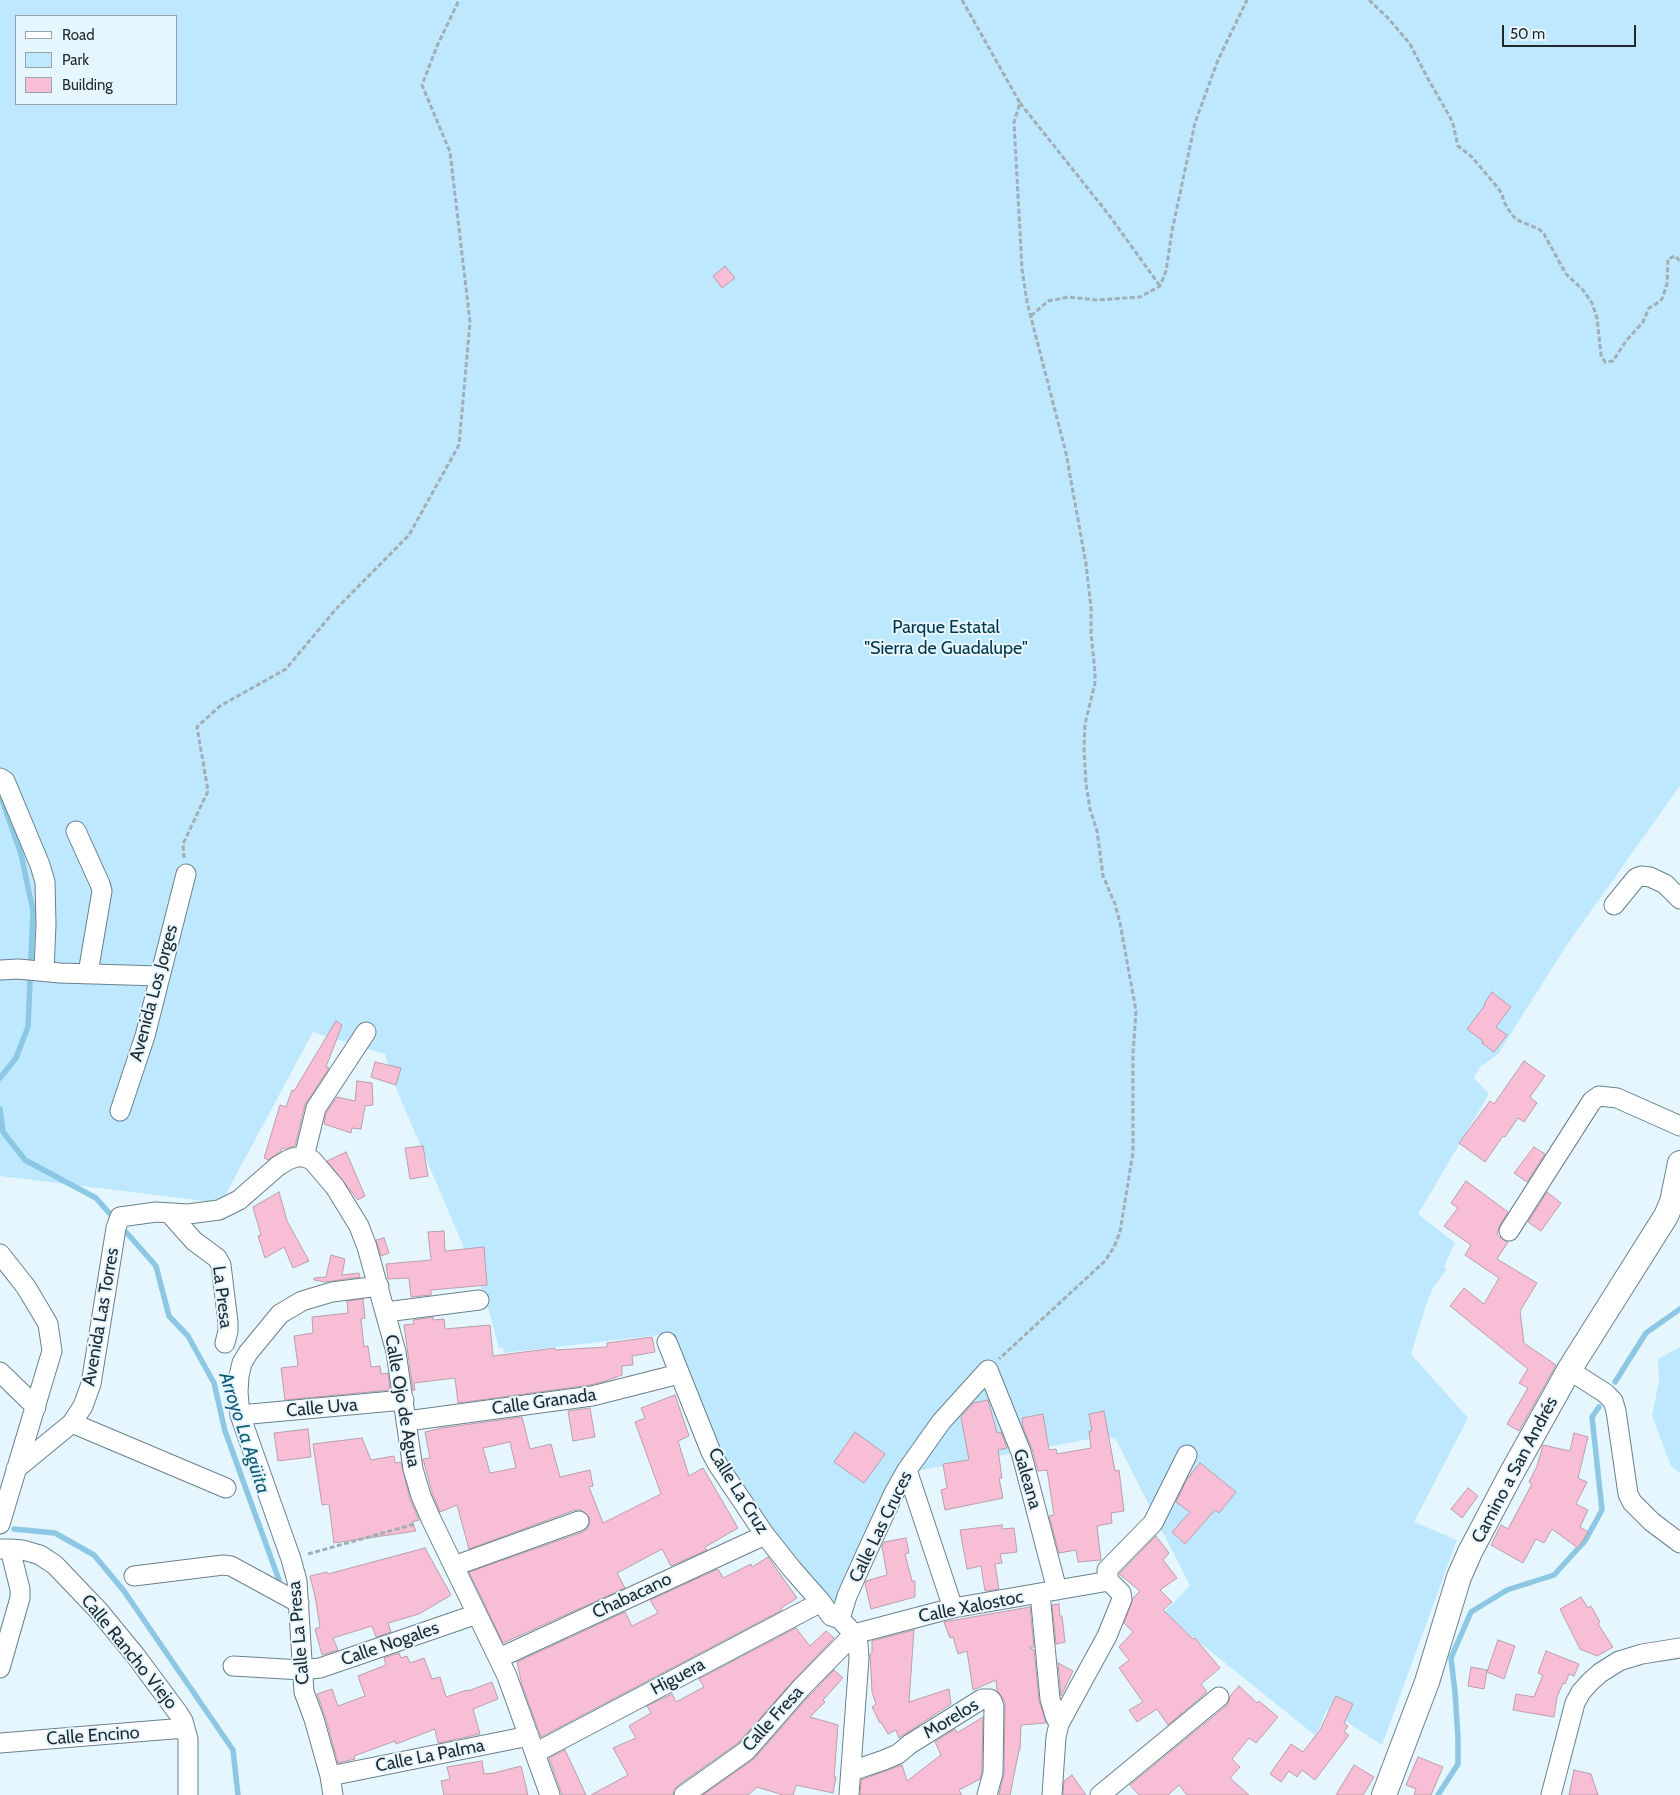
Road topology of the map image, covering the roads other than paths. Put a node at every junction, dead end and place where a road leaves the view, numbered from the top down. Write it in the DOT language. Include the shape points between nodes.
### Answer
graph roads {
  1 [pos="0,778"];
  2 [pos="76,831"];
  3 [pos="186,874"];
  4 [pos="1680,899"];
  5 [pos="1614,905"];
  6 [pos="0,970"];
  7 [pos="44,971"];
  8 [pos="88,973"];
  9 [pos="159,976"];
  10 [pos="366,1032"];
  11 [pos="120,1111"];
  12 [pos="1680,1126"];
  13 [pos="304,1156"];
  14 [pos="1680,1163"];
  15 [pos="169,1213"];
  16 [pos="1509,1231"];
  17 [pos="0,1254"];
  18 [pos="379,1286"];
  19 [pos="479,1300"];
  20 [pos="386,1312"];
  21 [pos="667,1342"];
  22 [pos="225,1343"];
  23 [pos="988,1370"];
  24 [pos="1570,1370"];
  25 [pos="0,1372"];
  26 [pos="679,1374"];
  27 [pos="404,1400"];
  28 [pos="36,1407"];
  29 [pos="240,1415"];
  30 [pos="407,1421"];
  31 [pos="72,1422"];
  32 [pos="1187,1455"];
  33 [pos="8,1466"];
  34 [pos="907,1470"];
  35 [pos="226,1488"];
  36 [pos="0,1521"];
  37 [pos="579,1521"];
  38 [pos="765,1535"];
  39 [pos="1680,1543"];
  40 [pos="5,1549"];
  41 [pos="454,1566"];
  42 [pos="134,1576"];
  43 [pos="1109,1581"];
  44 [pos="1049,1591"];
  45 [pos="821,1602"];
  46 [pos="299,1603"];
  47 [pos="953,1608"];
  48 [pos="477,1614"];
  49 [pos="840,1619"];
  50 [pos="854,1634"];
  51 [pos="1680,1648"];
  52 [pos="499,1658"];
  53 [pos="233,1666"];
  54 [pos="0,1668"];
  55 [pos="302,1670"];
  56 [pos="1219,1696"];
  57 [pos="1059,1724"];
  58 [pos="185,1728"];
  59 [pos="0,1743"];
  60 [pos="532,1745"];
  61 [pos="852,1771"];
  62 [pos="330,1776"];
  63 [pos="188,1795"];
  64 [pos="333,1795"];
  65 [pos="550,1795"];
  66 [pos="684,1795"];
  67 [pos="849,1795"];
  68 [pos="987,1795"];
  69 [pos="1052,1795"];
  70 [pos="1100,1795"];
  71 [pos="1384,1795"];
  72 [pos="1551,1795"];
  1 -- 7 [label="street" via="5,781 45,882"];
  2 -- 8 [label="street" via="102,891"];
  3 -- 9 [label="street, Avenida Los Jorges"];
  4 -- 5 [label="street" via="1665,884 1642,876 1636,878"];
  6 -- 7 [label="street"];
  7 -- 8 [label="street"];
  8 -- 9 [label="street"];
  9 -- 11 [label="street, Avenida Los Jorges" via="145,1036"];
  10 -- 13 [label="street" via="316,1108"];
  12 -- 16 [label="street" via="1617,1098 1599,1096 1592,1101"];
  13 -- 15 [label="street" via="278,1166 239,1200 219,1210"];
  13 -- 18 [label="street, Calle Ojo de Agua" via="312,1160 335,1187 359,1226"];
  14 -- 24 [label="street, Camino a San Andrés" via="1666,1216"];
  15 -- 22 [label="street, La Presa" via="221,1265 228,1322"];
  15 -- 31 [label="street, Avenida Las Torres" via="132,1214 118,1220 91,1384 83,1406"];
  17 -- 28 [label="street" via="26,1287 48,1324 52,1351"];
  18 -- 20 [label="street, Calle Ojo de Agua"];
  18 -- 29 [label="street, Calle La Presa" via="332,1292 302,1301 280,1314 242,1363 238,1392"];
  19 -- 20 [label="street"];
  20 -- 27 [label="street, Calle Ojo de Agua"];
  21 -- 26 [label="street, Calle La Cruz"];
  23 -- 34 [label="street, Calle Las Cruces" via="941,1422"];
  23 -- 44 [label="street, Galeana" via="1021,1452"];
  24 -- 39 [label="street" via="1613,1401 1628,1494 1652,1522"];
  24 -- 71 [label="street, Camino a San Andrés" via="1510,1476 1459,1577 1426,1682"];
  25 -- 28 [label="street"];
  26 -- 30 [label="street, Calle Granada" via="592,1396"];
  26 -- 38 [label="street, Calle La Cruz" via="710,1452"];
  27 -- 29 [label="street, Calle Uva"];
  27 -- 30 [label="street, Calle Ojo de Agua"];
  28 -- 33 [label="street"];
  29 -- 46 [label="street, Calle La Presa" via="291,1559"];
  30 -- 41 [label="street, Calle Ojo de Agua" via="413,1469 421,1496"];
  31 -- 33 [label="street, Avenida Las Torres"];
  31 -- 35 [label="street"];
  32 -- 43 [label="street" via="1153,1523 1108,1570"];
  33 -- 36 [label="street"];
  34 -- 47 [label="street"];
  34 -- 49 [label="street, Calle Las Cruces" via="869,1547"];
  37 -- 41 [label="street"];
  38 -- 45 [label="street, Calle La Cruz"];
  38 -- 52 [label="street, Chabacano"];
  40 -- 54 [label="street" via="20,1588 20,1598"];
  40 -- 58 [label="street, Calle Rancho Viejo" via="40,1555 55,1565 98,1610 140,1662 178,1713"];
  41 -- 48 [label="street, Calle Ojo de Agua"];
  42 -- 46 [label="street" via="232,1566"];
  43 -- 44 [label="street, Calle Xalostoc"];
  43 -- 57 [label="street" via="1121,1593 1122,1599 1107,1636"];
  44 -- 47 [label="street, Calle Xalostoc"];
  44 -- 57 [label="street, Galeana" via="1050,1699"];
  45 -- 49 [label="street, Calle La Cruz" via="831,1616"];
  45 -- 60 [label="street, Higuera"];
  46 -- 55 [label="street, Calle La Presa"];
  47 -- 50 [label="street, Calle Xalostoc"];
  48 -- 52 [label="street, Calle Ojo de Agua"];
  48 -- 55 [label="street, Calle Nogales" via="320,1668"];
  49 -- 50 [label="street"];
  50 -- 61 [label="street" via="859,1658"];
  50 -- 66 [label="street, Calle Fresa" via="746,1751"];
  51 -- 72 [label="street" via="1619,1661 1600,1673 1581,1692 1575,1703"];
  52 -- 60 [label="street, Calle Ojo de Agua"];
  53 -- 55 [label="street, Calle Nogales"];
  55 -- 62 [label="street, Calle La Presa" via="304,1692"];
  56 -- 70 [label="street"];
  57 -- 69 [label="street"];
  58 -- 59 [label="street, Calle Encino"];
  58 -- 63 [label="street, Calle Rancho Viejo"];
  60 -- 62 [label="street, Calle La Palma"];
  60 -- 65 [label="street, Calle Ojo de Agua"];
  61 -- 67 [label="street"];
  61 -- 68 [label="street, Morelos" via="898,1754 982,1699 990,1699 994,1706 994,1766"];
  62 -- 64 [label="street, Calle La Presa"];
}
